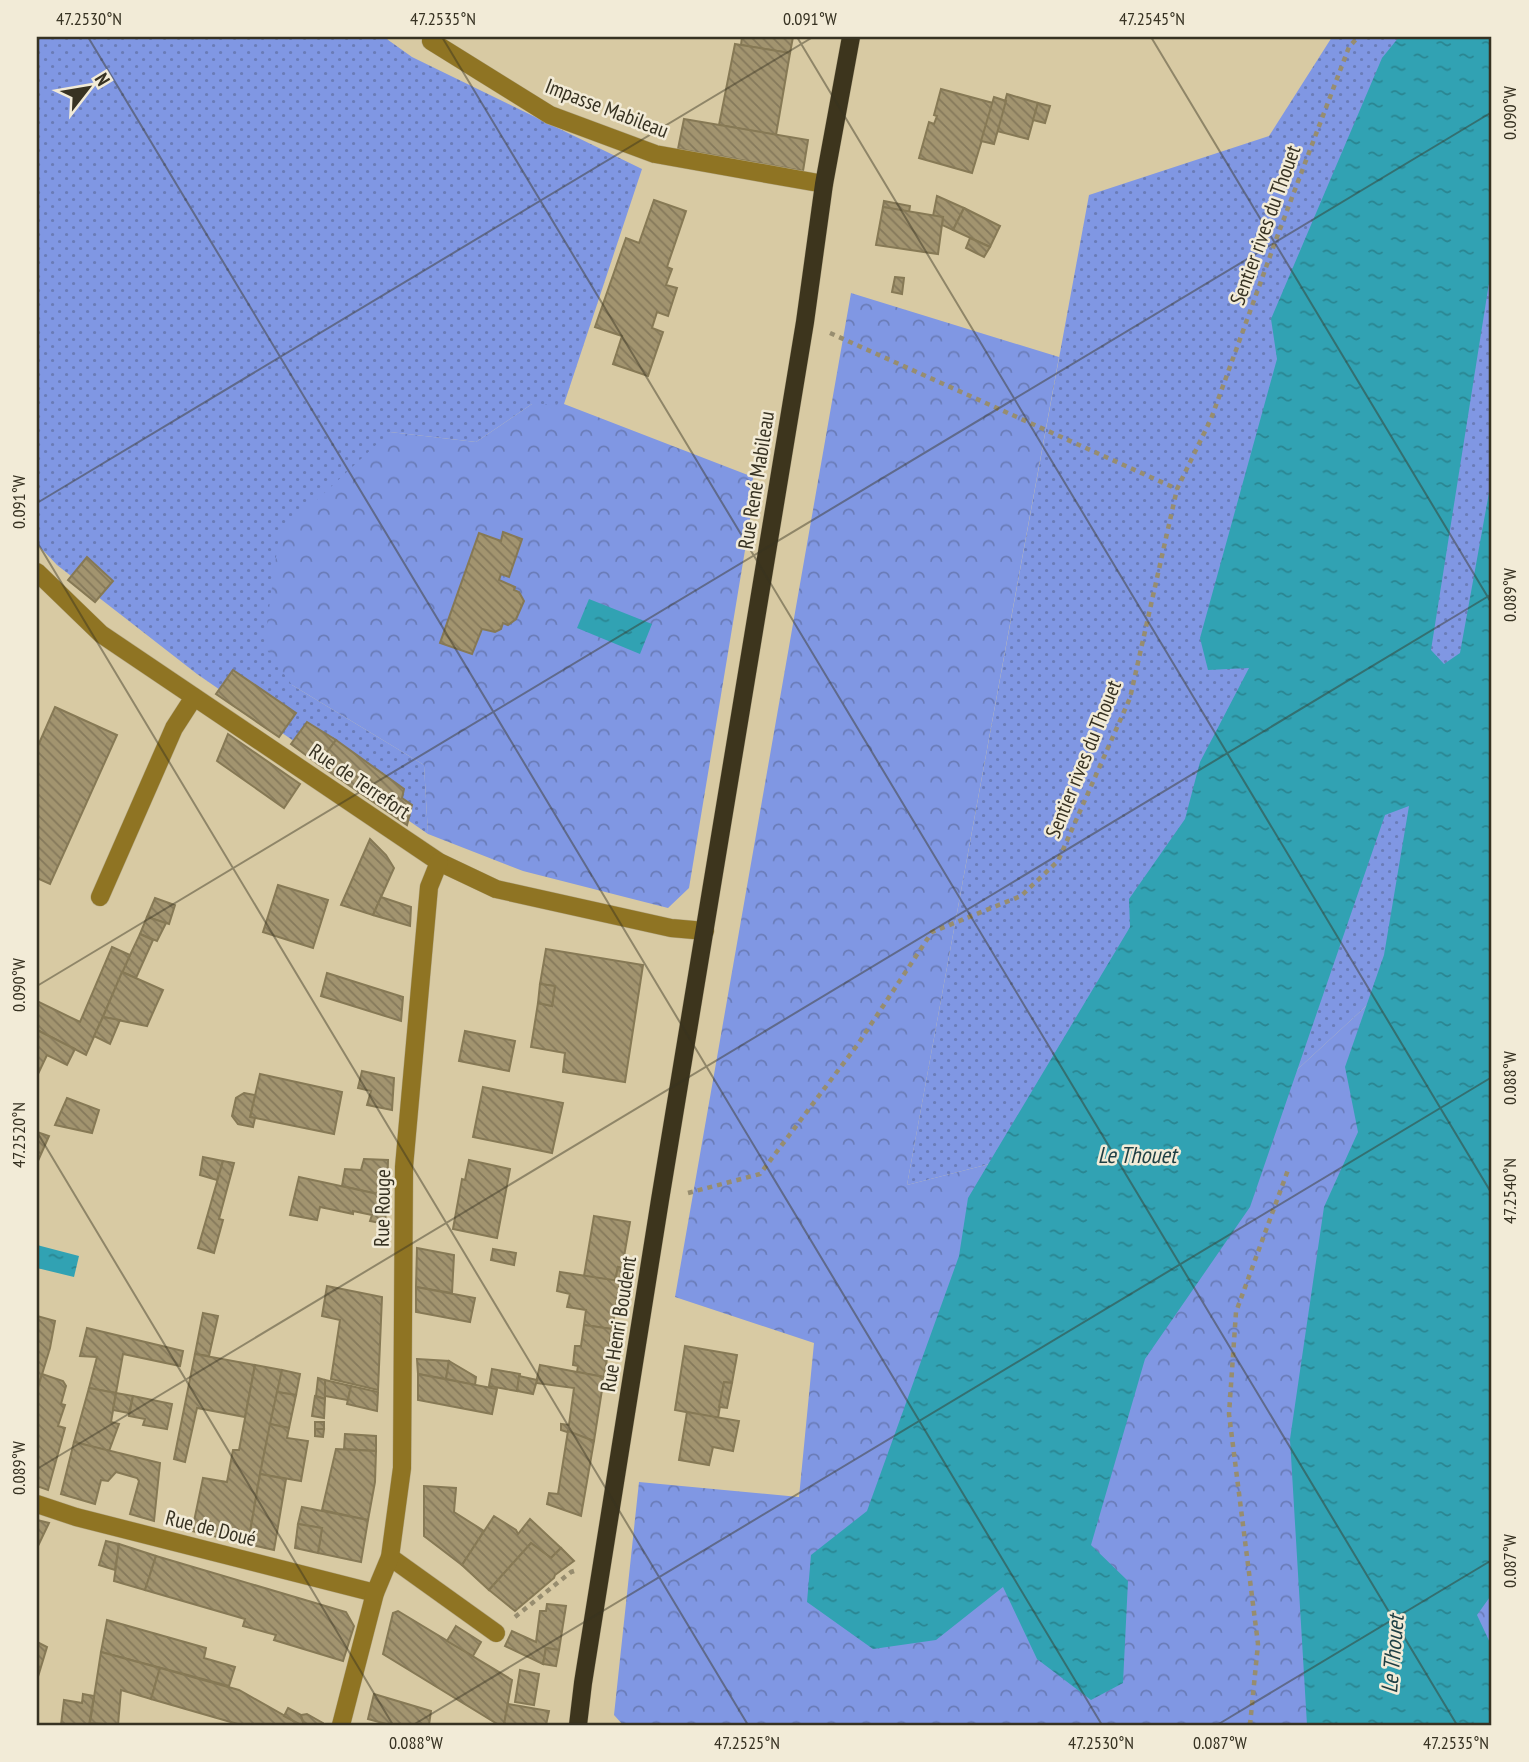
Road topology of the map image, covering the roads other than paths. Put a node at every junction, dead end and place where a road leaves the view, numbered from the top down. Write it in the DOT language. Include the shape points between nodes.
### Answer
graph roads {
  1 [pos="850,37"];
  2 [pos="431,41"];
  3 [pos="824,184"];
  4 [pos="37,572"];
  5 [pos="194,697"];
  6 [pos="439,862"];
  7 [pos="100,897"];
  8 [pos="705,931"];
  9 [pos="37,1504"];
  10 [pos="390,1556"];
  11 [pos="375,1593"];
  12 [pos="496,1633"];
  13 [pos="341,1725"];
  14 [pos="579,1725"];
  1 -- 3 [label="main road, Rue René Mabileau"];
  2 -- 3 [label="street, Impasse Mabileau" via="550,115 654,154"];
  3 -- 8 [label="main road, Rue René Mabileau"];
  4 -- 5 [label="street, Rue de Terrefort" via="101,634"];
  5 -- 6 [label="street, Rue de Terrefort"];
  5 -- 7 [label="street" via="174,728"];
  6 -- 8 [label="street, Rue de Terrefort" via="496,889 671,928"];
  6 -- 10 [label="street, Rue Rouge" via="429,887 404,1167 402,1468"];
  8 -- 14 [label="main road, Rue Henri Boudent"];
  9 -- 11 [label="street, Rue de Doué"];
  10 -- 11 [label="street, Rue Rouge"];
  10 -- 12 [label="street"];
  11 -- 13 [label="street, Rue Rouge"];
}
